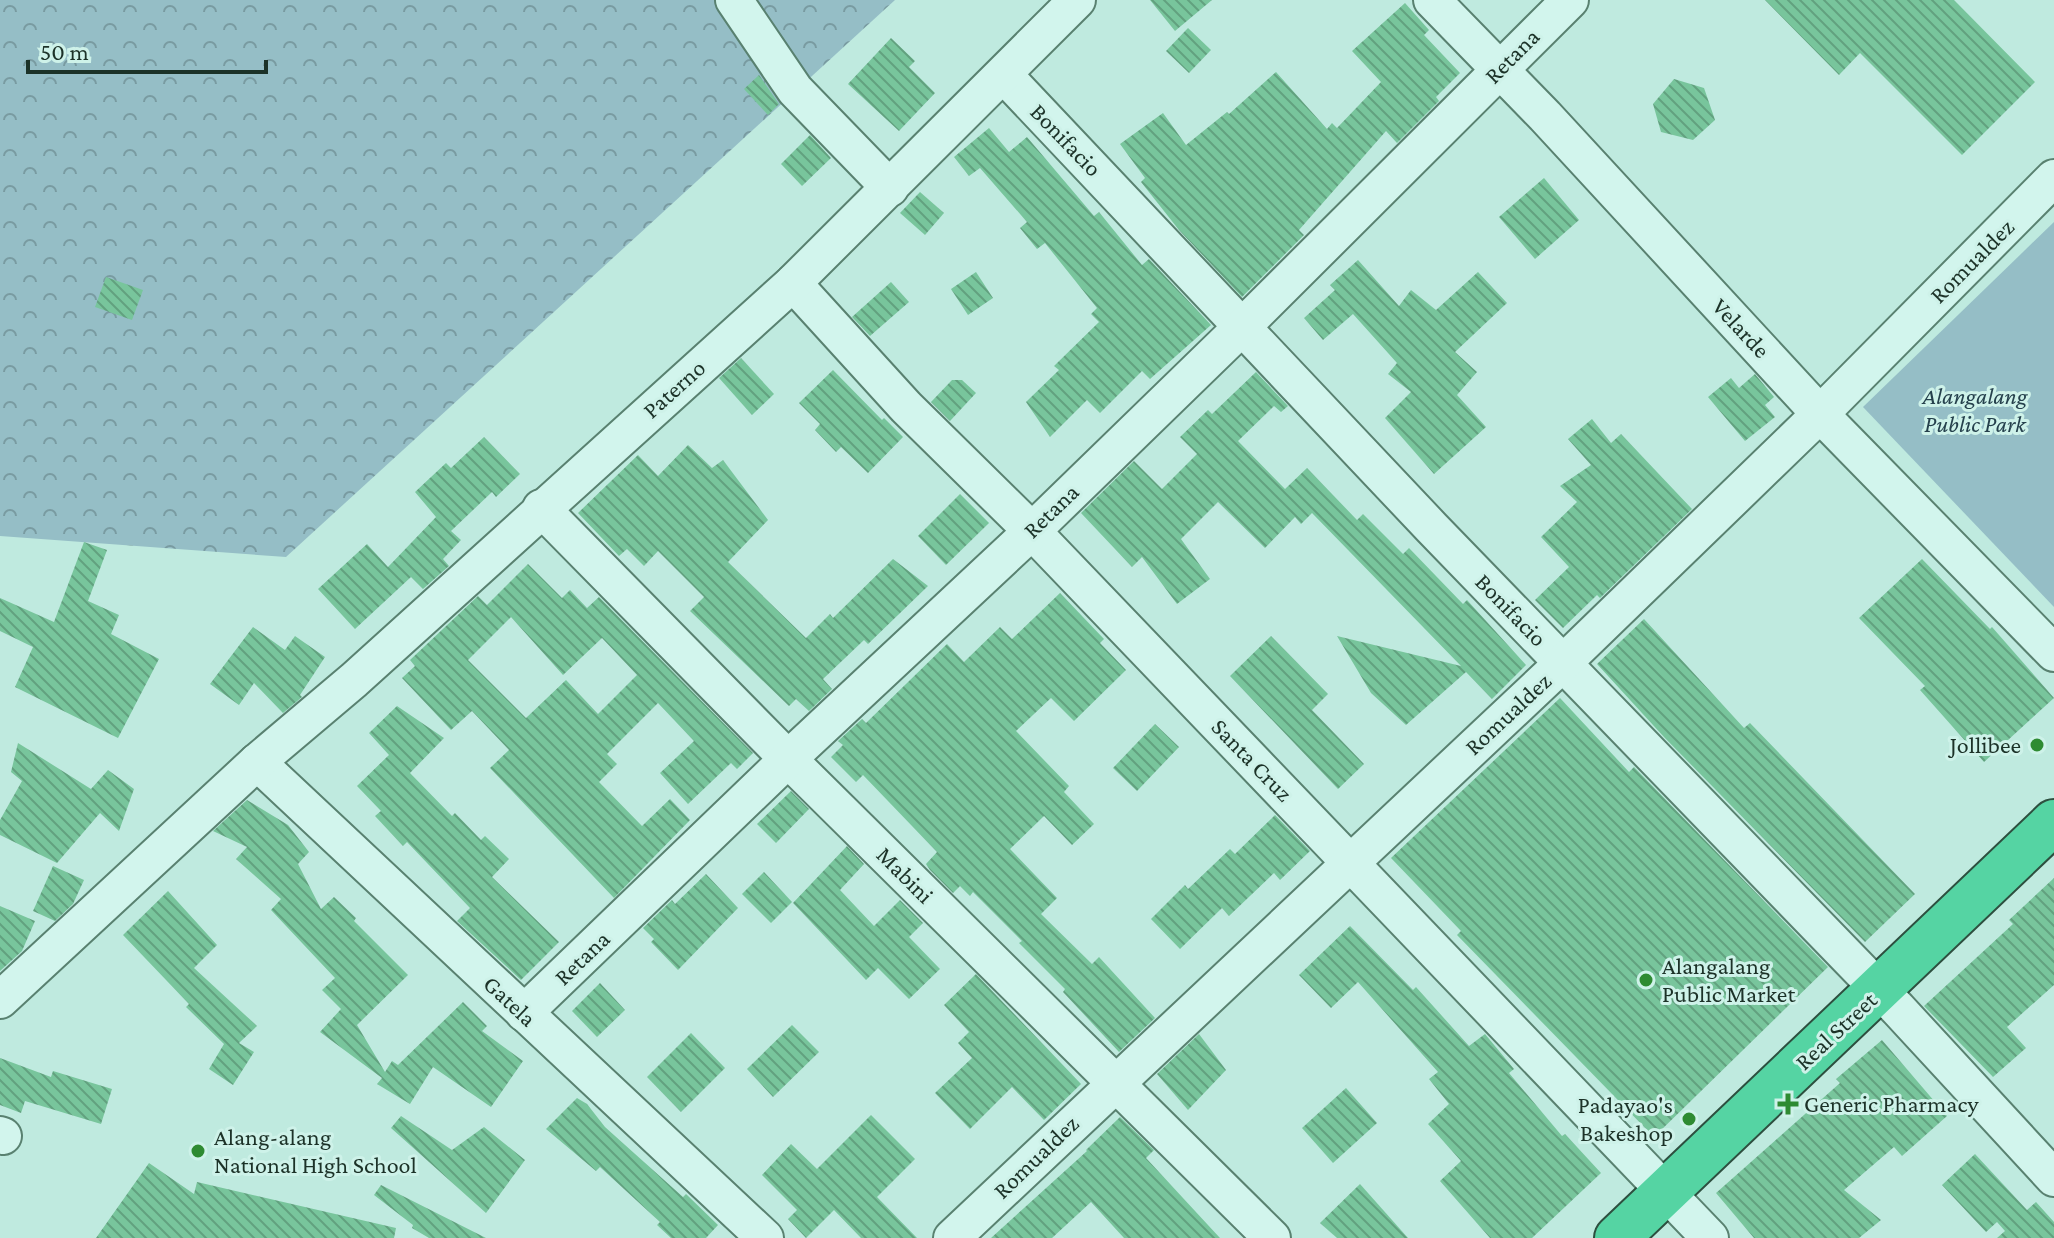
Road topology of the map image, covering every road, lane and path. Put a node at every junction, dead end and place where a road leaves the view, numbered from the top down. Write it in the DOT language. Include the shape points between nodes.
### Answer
graph roads {
  1 [pos="734,0"];
  2 [pos="1077,0"];
  3 [pos="1432,0"];
  4 [pos="1570,0"];
  5 [pos="1498,70"];
  6 [pos="1004,75"];
  7 [pos="2054,179"];
  8 [pos="890,188"];
  9 [pos="793,283"];
  10 [pos="1243,326"];
  11 [pos="1820,414"];
  12 [pos="541,508"];
  13 [pos="1032,531"];
  14 [pos="2054,653"];
  15 [pos="1562,664"];
  16 [pos="788,759"];
  17 [pos="257,762"];
  18 [pos="2054,822"];
  19 [pos="1350,861"];
  20 [pos="1879,991"];
  21 [pos="0,1000"];
  22 [pos="524,1013"];
  23 [pos="1115,1082"];
  24 [pos="2054,1178"];
  25 [pos="1665,1191"];
  26 [pos="765,1238"];
  27 [pos="952,1238"];
  28 [pos="1272,1238"];
  29 [pos="1617,1238"];
  30 [pos="1710,1238"];
  1 -- 8 [label="street" via="795,90"];
  2 -- 6 [label="street, Paterno"];
  3 -- 5 [label="street, Velarde"];
  4 -- 5 [label="street, Retana"];
  5 -- 10 [label="street, Retana"];
  5 -- 11 [label="street, Velarde"];
  6 -- 8 [label="street, Paterno"];
  6 -- 10 [label="street, Bonifacio"];
  7 -- 11 [label="street, Romualdez"];
  8 -- 9 [label="street, Paterno"];
  9 -- 12 [label="street, Paterno"];
  9 -- 13 [label="street, Santa Cruz" via="906,407"];
  10 -- 13 [label="street, Retana"];
  10 -- 15 [label="street, Bonifacio"];
  11 -- 14 [label="street, Velarde"];
  11 -- 15 [label="street, Romualdez"];
  12 -- 16 [label="street, Mabini"];
  12 -- 17 [label="street, Paterno"];
  13 -- 16 [label="street, Retana"];
  13 -- 19 [label="street, Santa Cruz"];
  15 -- 19 [label="street, Romualdez"];
  15 -- 20 [label="street, Bonifacio"];
  16 -- 22 [label="street, Retana"];
  16 -- 23 [label="street, Mabini"];
  17 -- 21 [label="street, Paterno"];
  17 -- 22 [label="street, Gatela"];
  18 -- 20 [label="highway, Real Street"];
  19 -- 23 [label="street, Romualdez"];
  19 -- 25 [label="street, Santa Cruz"];
  20 -- 24 [label="street, Bonifacio"];
  20 -- 25 [label="highway, Real Street"];
  22 -- 26 [label="street, Gatela"];
  23 -- 27 [label="street, Romualdez"];
  23 -- 28 [label="street, Mabini"];
  25 -- 29 [label="highway, Real Street"];
  25 -- 30 [label="street, Santa Cruz"];
}
